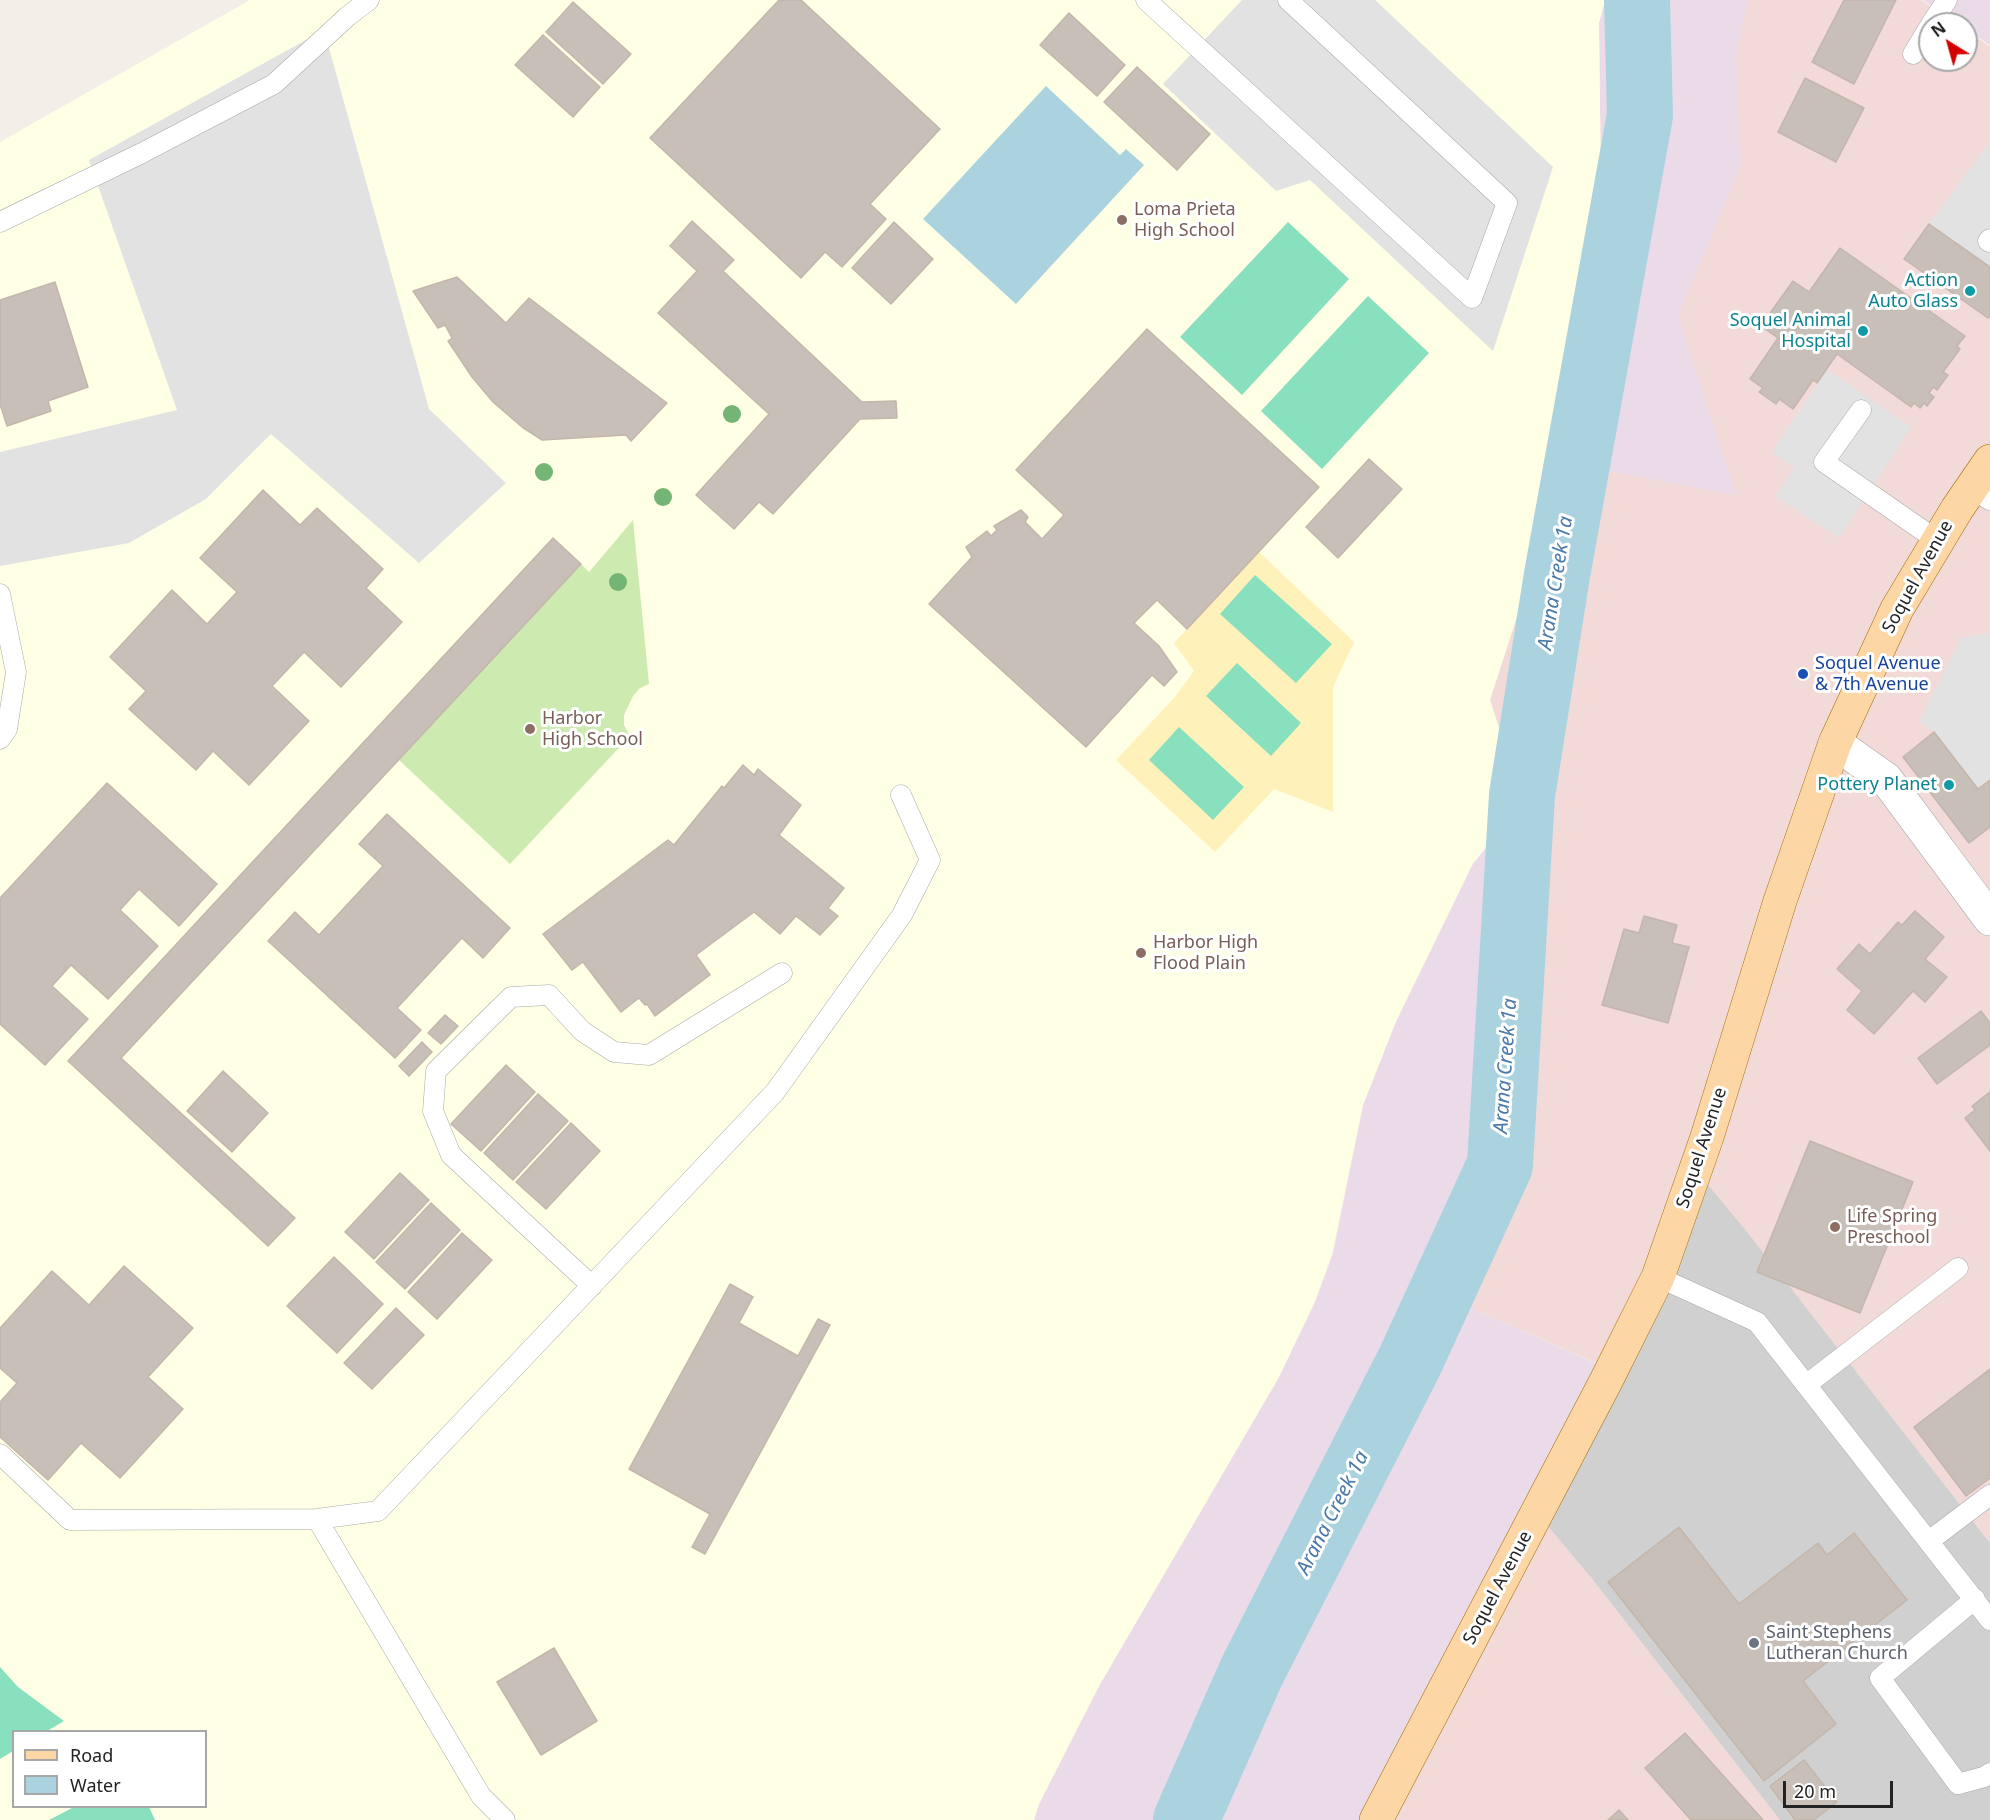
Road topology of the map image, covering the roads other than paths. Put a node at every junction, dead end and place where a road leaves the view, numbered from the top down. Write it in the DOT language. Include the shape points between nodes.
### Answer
graph roads {
  1 [pos="369,0"];
  2 [pos="1146,0"];
  3 [pos="1288,0"];
  4 [pos="1918,46"];
  5 [pos="1913,54"];
  6 [pos="0,222"];
  7 [pos="1861,410"];
  8 [pos="1990,461"];
  9 [pos="1981,494"];
  10 [pos="1938,541"];
  11 [pos="0,594"];
  12 [pos="0,739"];
  13 [pos="1835,743"];
  14 [pos="901,795"];
  15 [pos="1990,919"];
  16 [pos="782,973"];
  17 [pos="1958,1268"];
  18 [pos="1658,1277"];
  19 [pos="592,1286"];
  20 [pos="1806,1385"];
  21 [pos="0,1454"];
  22 [pos="1990,1495"];
  23 [pos="317,1519"];
  24 [pos="1929,1541"];
  25 [pos="1975,1599"];
  26 [pos="1990,1620"];
  27 [pos="1990,1773"];
  28 [pos="505,1820"];
  29 [pos="1376,1820"];
  1 -- 6 [label="lane" via="274,84"];
  2 -- 3 [label="lane" via="1472,298 1507,203"];
  4 -- 5 [label="lane"];
  7 -- 10 [label="lane" via="1824,462"];
  8 -- 9 [label="main road, Soquel Avenue"];
  9 -- 10 [label="main road, Soquel Avenue"];
  10 -- 13 [label="main road, Soquel Avenue" via="1897,609"];
  11 -- 12 [label="lane" via="16,672 7,729"];
  13 -- 15 [label="street" via="1886,779"];
  13 -- 18 [label="main road, Soquel Avenue"];
  14 -- 19 [label="lane" via="930,860 902,915 775,1092"];
  16 -- 19 [label="lane" via="649,1055 615,1052 582,1031 549,996 511,997 436,1071 433,1111 451,1155"];
  17 -- 20 [label="lane"];
  18 -- 20 [label="lane" via="1757,1322"];
  18 -- 29 [label="main road, Soquel Avenue"];
  19 -- 23 [label="lane" via="378,1511"];
  20 -- 24 [label="lane"];
  21 -- 23 [label="lane" via="70,1520"];
  22 -- 24 [label="lane"];
  23 -- 28 [label="lane" via="482,1796"];
  24 -- 25 [label="lane"];
  25 -- 26 [label="lane"];
  25 -- 27 [label="lane" via="1880,1677 1958,1784"];
}
